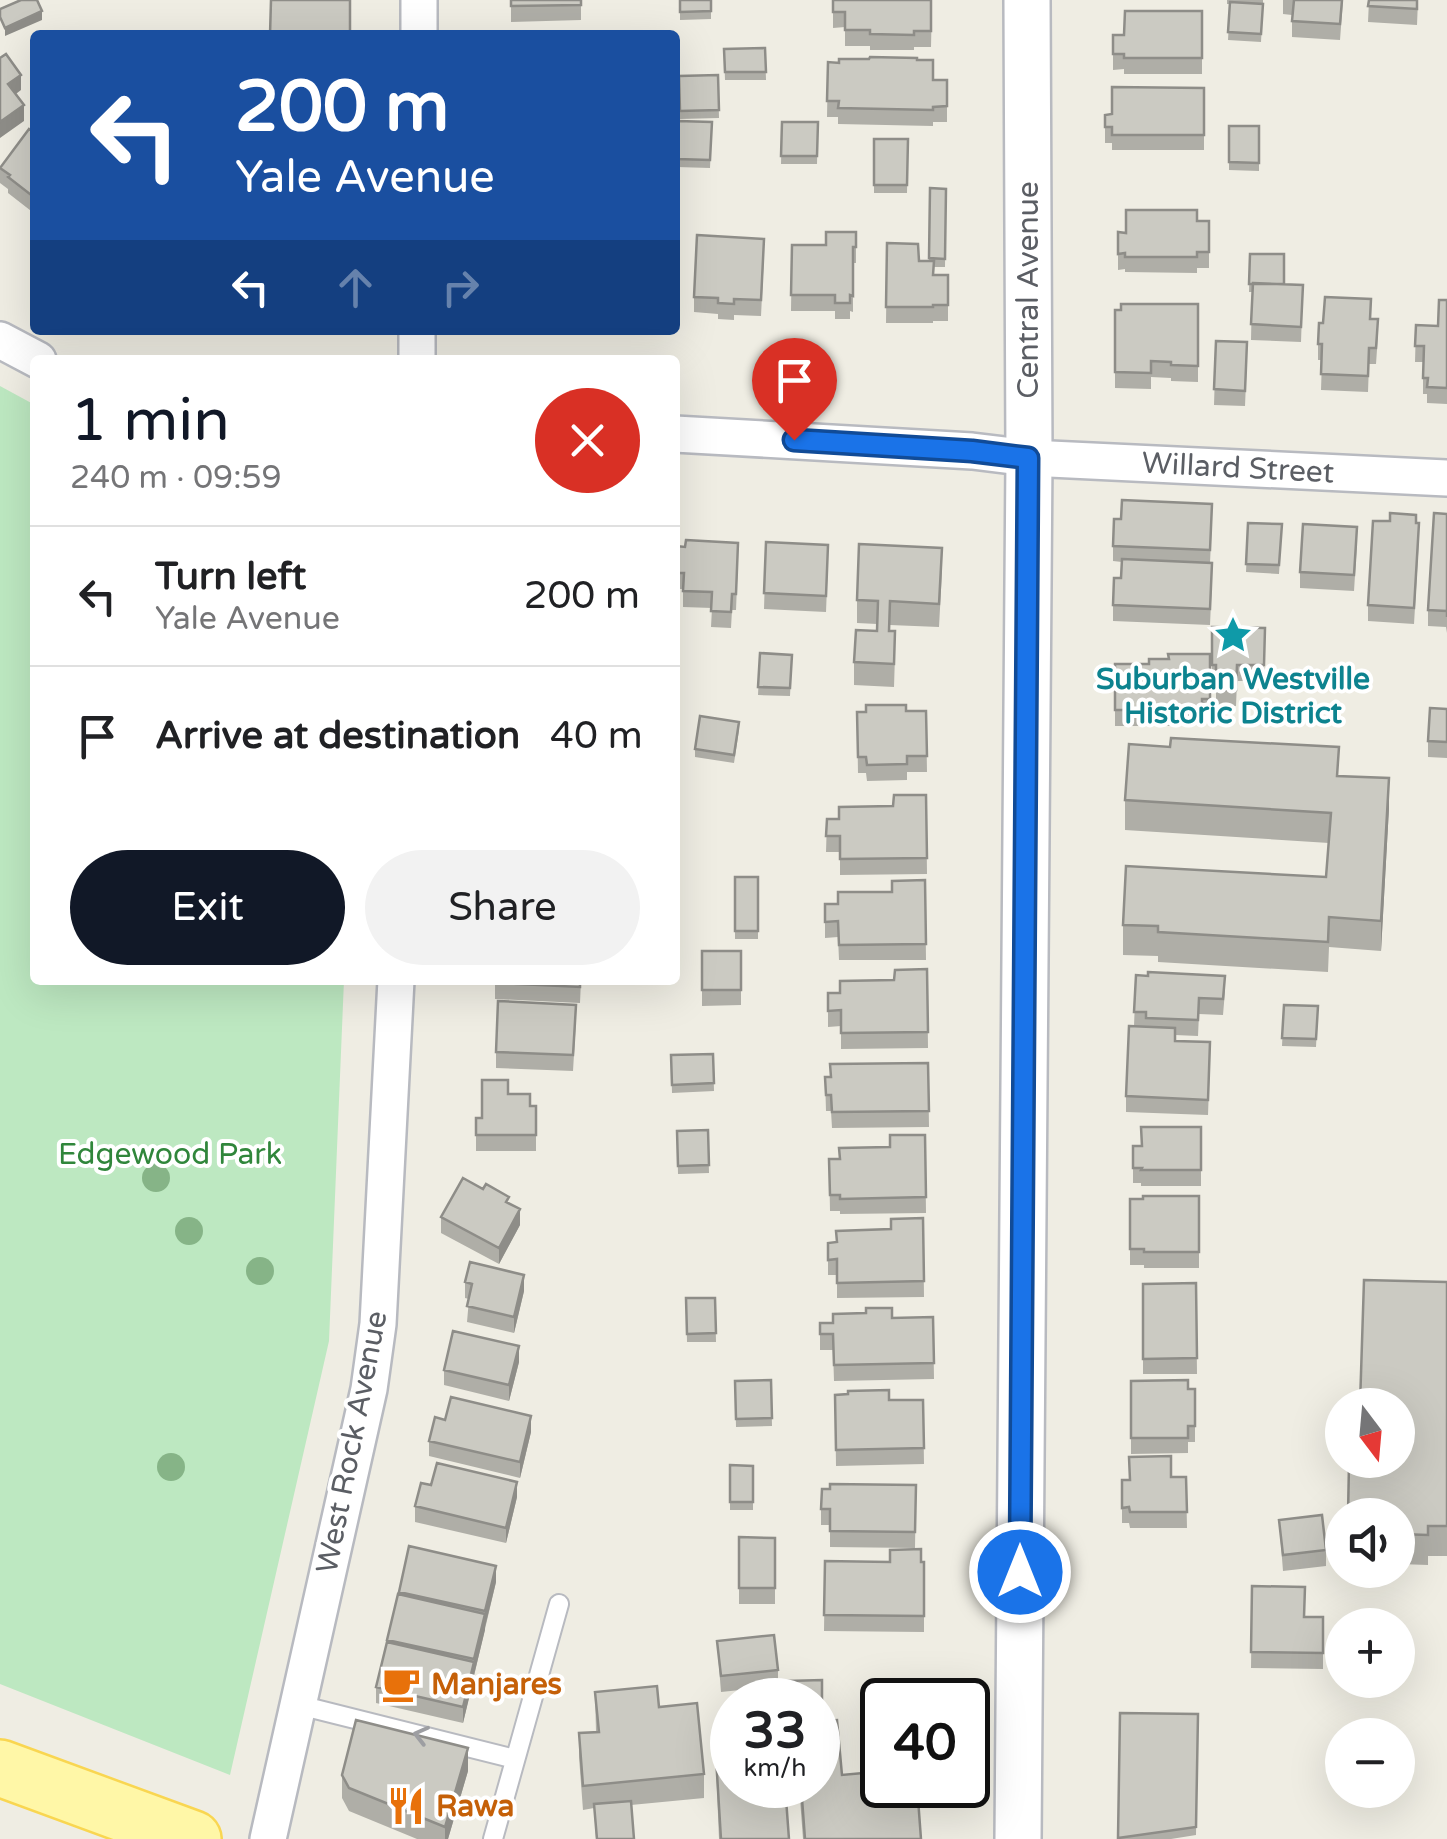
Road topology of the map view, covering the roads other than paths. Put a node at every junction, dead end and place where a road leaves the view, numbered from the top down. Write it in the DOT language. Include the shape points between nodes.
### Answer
graph roads {
  1 [pos="419,0"];
  2 [pos="1027,0"];
  3 [pos="419,30"];
  4 [pos="0,340"];
  5 [pos="30,356"];
  6 [pos="680,434"];
  7 [pos="1028,458"];
  8 [pos="1447,478"];
  9 [pos="396,985"];
  10 [pos="559,1604"];
  11 [pos="300,1704"];
  12 [pos="516,1759"];
  13 [pos="0,1768"];
  14 [pos="193,1839"];
  15 [pos="268,1839"];
  16 [pos="494,1839"];
  17 [pos="1018,1839"];
  1 -- 3 [label="street"];
  2 -- 7 [label="street, Central Avenue"];
  4 -- 5 [label="street"];
  6 -- 7 [label="street, Willard Street"];
  7 -- 8 [label="street, Willard Street"];
  7 -- 17 [label="street, Central Avenue"];
  9 -- 11 [label="street, West Rock Avenue" via="378,1324"];
  10 -- 12 [label="lane"];
  12 -- 11 [label="lane, one-way"];
  11 -- 15 [label="street, West Rock Avenue"];
  12 -- 16 [label="lane"];
  13 -- 14 [label="main road" via="104,1816"];
}
